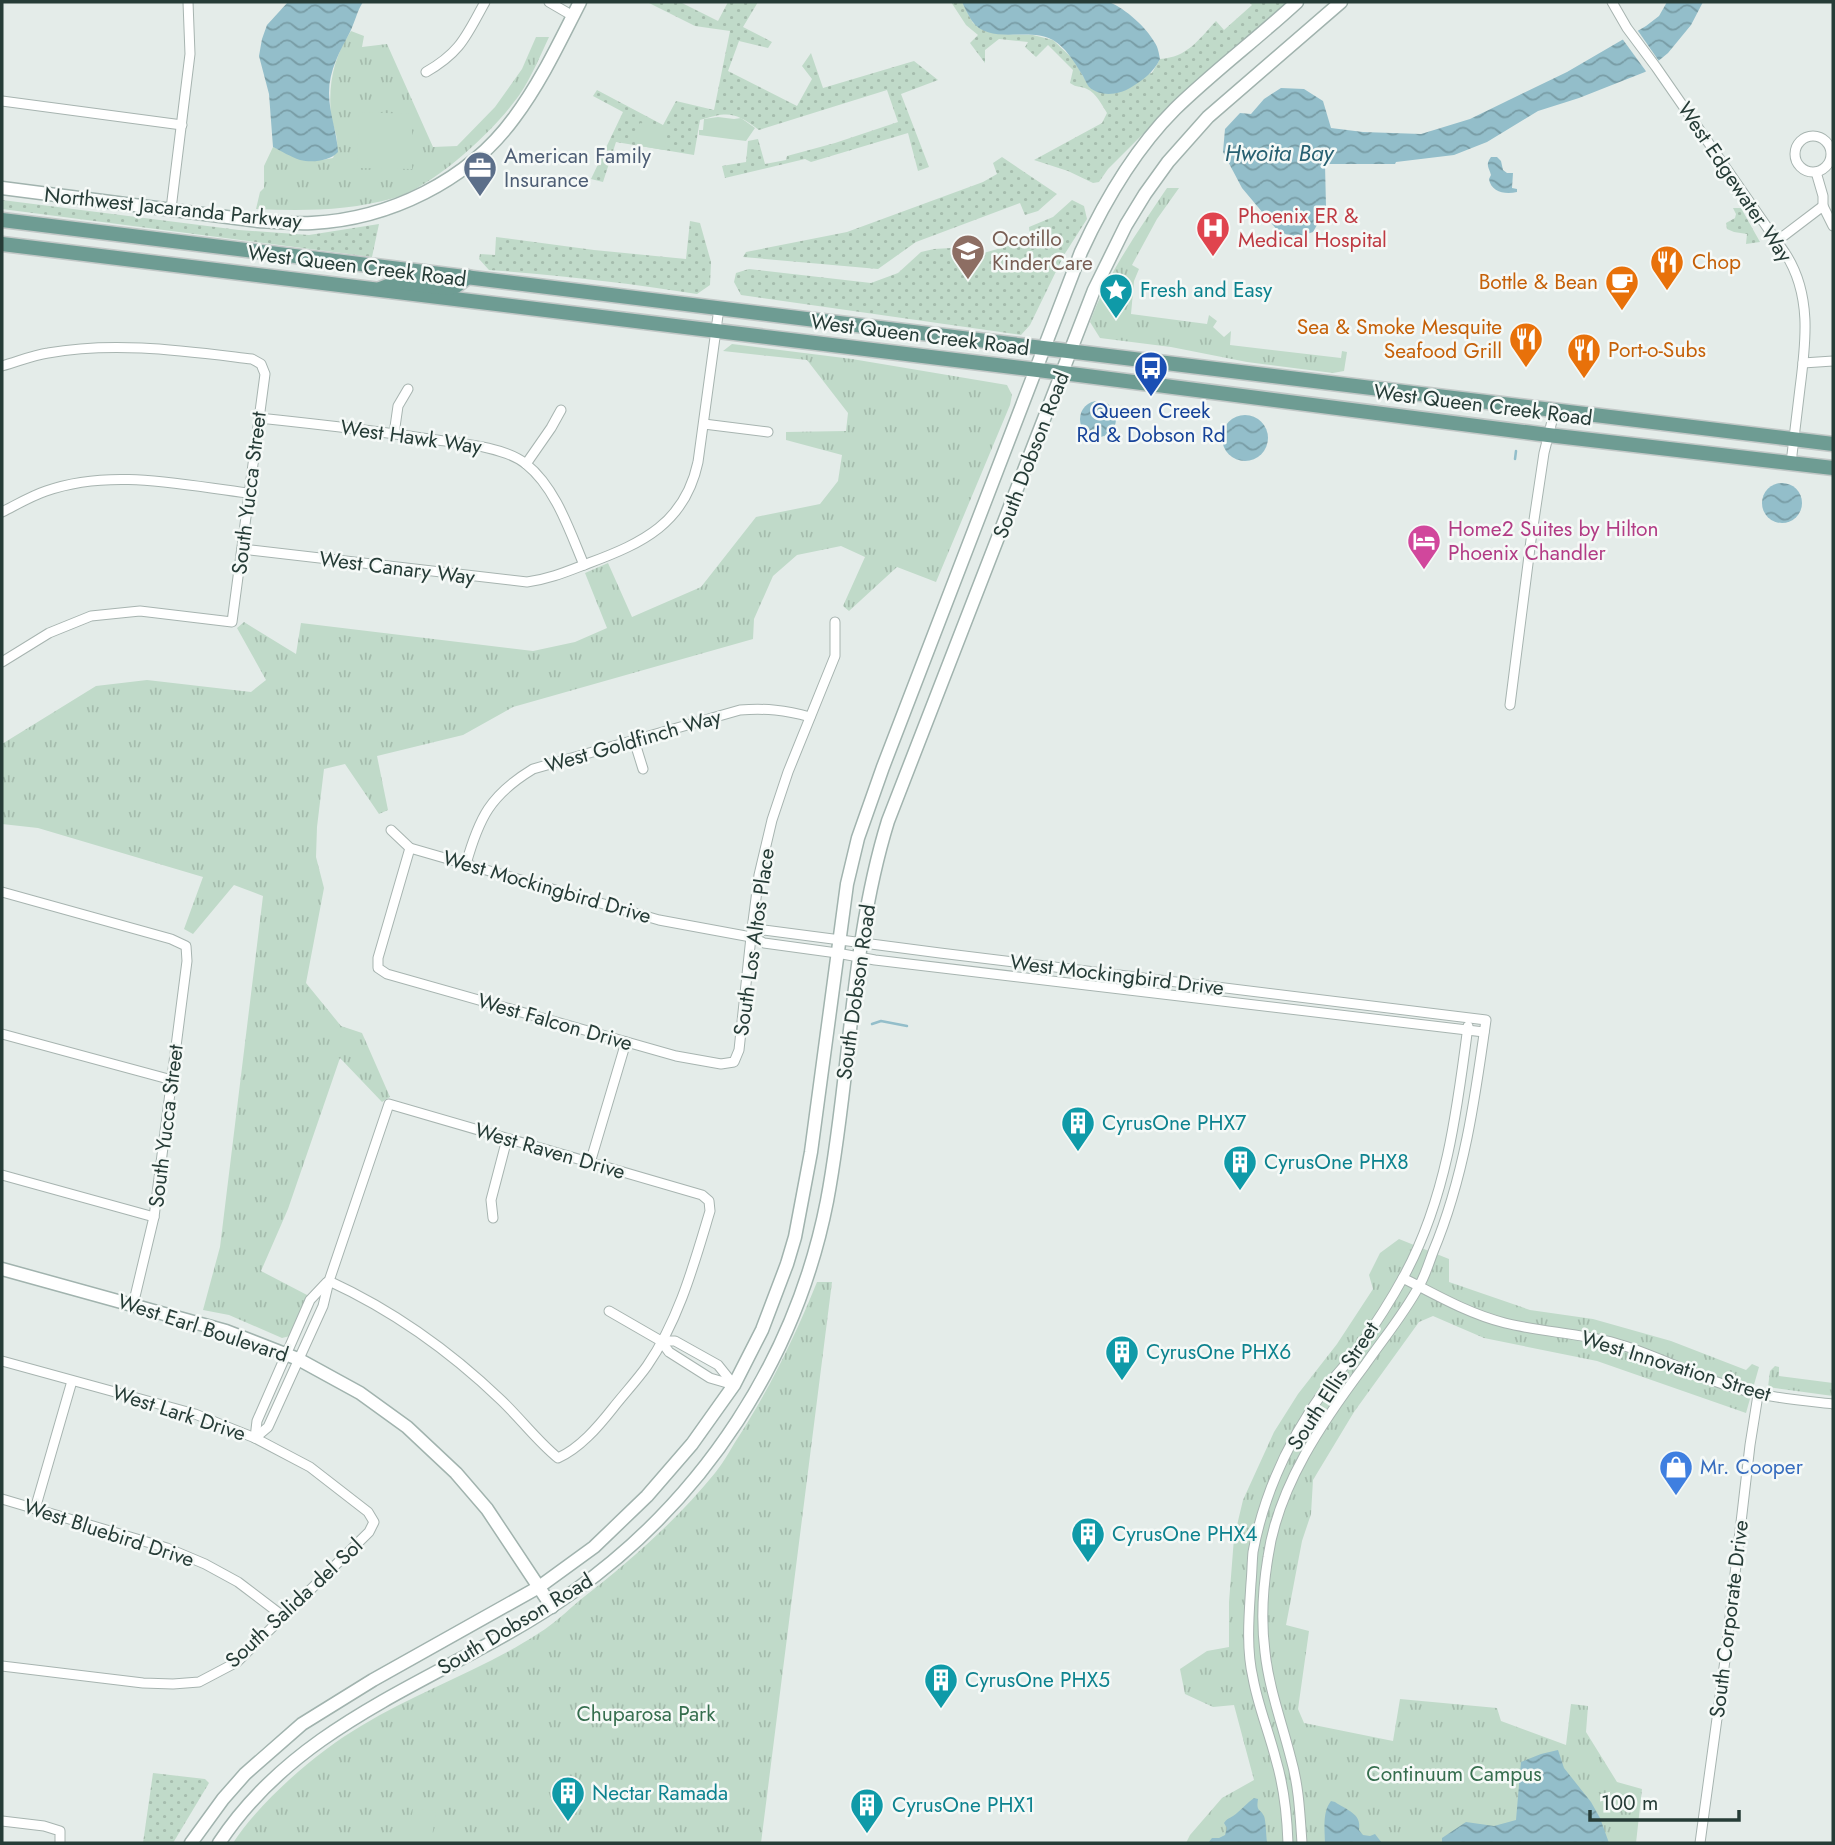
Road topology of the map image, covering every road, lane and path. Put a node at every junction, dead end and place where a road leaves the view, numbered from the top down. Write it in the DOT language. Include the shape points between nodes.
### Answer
graph roads {
  1 [pos="188,2"];
  2 [pos="485,2"];
  3 [pos="548,2"];
  4 [pos="580,2"];
  5 [pos="1297,2"];
  6 [pos="1340,2"];
  7 [pos="1612,2"];
  8 [pos="573,16"];
  9 [pos="426,72"];
  10 [pos="2,101"];
  11 [pos="182,125"];
  12 [pos="1816,172"];
  13 [pos="2,188"];
  14 [pos="1823,206"];
  15 [pos="171,209"];
  16 [pos="2,220"];
  17 [pos="1833,226"];
  18 [pos="1777,241"];
  19 [pos="2,244"];
  20 [pos="468,277"];
  21 [pos="379,290"];
  22 [pos="719,308"];
  23 [pos="716,331"];
  24 [pos="1043,348"];
  25 [pos="1071,351"];
  26 [pos="1833,361"];
  27 [pos="1803,363"];
  28 [pos="2,366"];
  29 [pos="1034,370"];
  30 [pos="1062,373"];
  31 [pos="408,389"];
  32 [pos="1555,409"];
  33 [pos="561,410"];
  34 [pos="259,418"];
  35 [pos="704,424"];
  36 [pos="768,432"];
  37 [pos="394,434"];
  38 [pos="1548,435"];
  39 [pos="1794,439"];
  40 [pos="1833,444"];
  41 [pos="1791,463"];
  42 [pos="526,464"];
  43 [pos="1833,468"];
  44 [pos="248,493"];
  45 [pos="2,512"];
  46 [pos="242,550"];
  47 [pos="584,565"];
  48 [pos="835,622"];
  49 [pos="2,662"];
  50 [pos="1510,705"];
  51 [pos="810,717"];
  52 [pos="634,740"];
  53 [pos="643,769"];
  54 [pos="391,830"];
  55 [pos="410,848"];
  56 [pos="466,864"];
  57 [pos="2,892"];
  58 [pos="751,937"];
  59 [pos="862,943"];
  60 [pos="837,946"];
  61 [pos="860,957"];
  62 [pos="1199,985"];
  63 [pos="1198,999"];
  64 [pos="1470,1018"];
  65 [pos="1486,1020"];
  66 [pos="1468,1030"];
  67 [pos="1484,1032"];
  68 [pos="2,1034"];
  69 [pos="626,1042"];
  70 [pos="734,1062"];
  71 [pos="172,1080"];
  72 [pos="508,1139"];
  73 [pos="590,1163"];
  74 [pos="2,1175"];
  75 [pos="155,1217"];
  76 [pos="493,1218"];
  77 [pos="2,1269"];
  78 [pos="1403,1278"];
  79 [pos="329,1281"];
  80 [pos="1419,1286"];
  81 [pos="134,1304"];
  82 [pos="609,1311"];
  83 [pos="661,1341"];
  84 [pos="292,1356"];
  85 [pos="2,1361"];
  86 [pos="72,1381"];
  87 [pos="734,1385"];
  88 [pos="1758,1395"];
  89 [pos="1833,1404"];
  90 [pos="255,1438"];
  91 [pos="2,1499"];
  92 [pos="35,1509"];
  93 [pos="374,1522"];
  94 [pos="539,1587"];
  95 [pos="552,1607"];
  96 [pos="284,1617"];
  97 [pos="2,1666"];
  98 [pos="2,1821"];
  99 [pos="60,1843"];
  100 [pos="191,1843"];
  101 [pos="219,1843"];
  102 [pos="1288,1843"];
  103 [pos="1302,1843"];
  104 [pos="1700,1843"];
  1 -- 11 [label="street" via="190,54"];
  2 -- 9 [label="street" via="461,45"];
  3 -- 8 [label="street"];
  4 -- 8 [label="main road, Northwest Jacaranda Parkway"];
  5 -- 24 [label="main road, South Dobson Road" via="1199,87 1136,155 1098,214"];
  6 -- 25 [label="main road, South Dobson Road" via="1208,117 1168,162 1108,259"];
  7 -- 18 [label="street, West Edgewater Way"];
  8 -- 15 [label="main road, Northwest Jacaranda Parkway" via="533,91 500,135 476,159 417,197 379,211 313,223"];
  10 -- 11 [label="street"];
  11 -- 15 [label="street"];
  12 -- 12 [label="street" via="1826,167 1831,151 1826,141 1810,136 1797,147 1796,160 1804,169"];
  12 -- 14 [label="street"];
  13 -- 15 [label="main road, Northwest Jacaranda Parkway"];
  14 -- 17 [label="street"];
  14 -- 18 [label="street"];
  16 -- 20 [label="main road, West Queen Creek Road"];
  18 -- 27 [label="street, West Edgewater Way" via="1801,289 1806,321"];
  19 -- 21 [label="main road, West Queen Creek Road"];
  20 -- 21 [label="main road" via="449,288 398,282"];
  20 -- 22 [label="main road, West Queen Creek Road"];
  21 -- 23 [label="main road, West Queen Creek Road"];
  22 -- 23 [label="street, West Canary Way"];
  22 -- 24 [label="main road, West Queen Creek Road"];
  23 -- 29 [label="main road, West Queen Creek Road"];
  23 -- 35 [label="street, West Canary Way"];
  24 -- 25 [label="main road, West Queen Creek Road"];
  24 -- 29 [label="main road, South Dobson Road"];
  25 -- 30 [label="main road, South Dobson Road"];
  25 -- 32 [label="main road, West Queen Creek Road"];
  26 -- 27 [label="street"];
  27 -- 39 [label="street, West Edgewater Way"];
  28 -- 34 [label="street, South Yucca Street" via="47,353 103,346 252,359 261,364 265,374"];
  29 -- 30 [label="main road, West Queen Creek Road"];
  29 -- 60 [label="main road, South Dobson Road" via="865,814 852,858"];
  30 -- 38 [label="main road, West Queen Creek Road"];
  30 -- 59 [label="main road, South Dobson Road" via="891,812"];
  31 -- 37 [label="street" via="398,406"];
  32 -- 38 [label="street"];
  32 -- 39 [label="main road, West Queen Creek Road"];
  33 -- 42 [label="street"];
  34 -- 37 [label="street, West Hawk Way"];
  34 -- 44 [label="street, South Yucca Street"];
  35 -- 36 [label="street"];
  35 -- 47 [label="street, West Canary Way" via="694,482 673,515 635,544"];
  37 -- 42 [label="street, West Hawk Way" via="496,450"];
  38 -- 41 [label="main road, West Queen Creek Road"];
  38 -- 50 [label="street"];
  39 -- 40 [label="main road, West Queen Creek Road"];
  39 -- 41 [label="street, West Edgewater Way"];
  41 -- 43 [label="main road, West Queen Creek Road"];
  42 -- 47 [label="street, West Hawk Way" via="550,490"];
  44 -- 45 [label="street" via="101,480 46,491"];
  44 -- 46 [label="street, South Yucca Street"];
  46 -- 47 [label="street, West Canary Way" via="527,582 551,579"];
  46 -- 49 [label="street, South Yucca Street" via="232,622 140,611 91,616 48,633"];
  48 -- 51 [label="street, South Los Altos Place" via="835,656"];
  51 -- 52 [label="street, West Goldfinch Way" via="763,708 740,710"];
  51 -- 58 [label="street, South Los Altos Place" via="772,820"];
  52 -- 53 [label="street"];
  52 -- 56 [label="street, West Goldfinch Way" via="533,769 514,780 486,811"];
  54 -- 55 [label="street, West Mockingbird Drive"];
  55 -- 56 [label="street, West Mockingbird Drive"];
  55 -- 69 [label="street, West Falcon Drive" via="378,968"];
  56 -- 58 [label="street, West Mockingbird Drive" via="659,920"];
  57 -- 71 [label="street, South Yucca Street" via="186,946"];
  58 -- 60 [label="street, West Mockingbird Drive" via="764,930"];
  58 -- 70 [label="street, South Los Altos Place"];
  59 -- 60 [label="street, West Mockingbird Drive"];
  59 -- 61 [label="main road, South Dobson Road"];
  59 -- 62 [label="street, West Mockingbird Drive"];
  60 -- 61 [label="street, West Mockingbird Drive"];
  60 -- 87 [label="main road, South Dobson Road" via="811,1152 795,1237 762,1329"];
  61 -- 63 [label="street, West Mockingbird Drive"];
  61 -- 95 [label="main road, South Dobson Road" via="827,1200 784,1339 750,1403 678,1500 600,1572"];
  62 -- 63 [label="street"];
  62 -- 64 [label="street, West Mockingbird Drive"];
  63 -- 66 [label="street, West Mockingbird Drive"];
  64 -- 65 [label="street, West Mockingbird Drive"];
  64 -- 66 [label="street, South Ellis Street"];
  65 -- 67 [label="street, South Ellis Street"];
  66 -- 67 [label="street, West Mockingbird Drive"];
  66 -- 78 [label="street, South Ellis Street" via="1444,1172"];
  67 -- 80 [label="street, South Ellis Street" via="1461,1168"];
  68 -- 71 [label="street"];
  69 -- 70 [label="street, West Falcon Drive" via="676,1056"];
  69 -- 73 [label="street"];
  71 -- 75 [label="street, South Yucca Street"];
  72 -- 73 [label="street, West Raven Drive"];
  72 -- 76 [label="street" via="491,1200"];
  72 -- 79 [label="street, West Raven Drive" via="388,1104"];
  73 -- 83 [label="street, West Raven Drive" via="702,1195 709,1201 691,1274"];
  74 -- 75 [label="street"];
  75 -- 81 [label="street, South Yucca Street"];
  77 -- 81 [label="main road, West Earl Boulevard"];
  78 -- 80 [label="street, West Innovation Street"];
  78 -- 102 [label="street, South Ellis Street" via="1298,1432 1274,1483 1253,1554 1252,1677 1278,1768"];
  79 -- 83 [label="street" via="407,1324 469,1370 558,1458 605,1418"];
  79 -- 84 [label="street" via="323,1306"];
  79 -- 84 [label="street" via="310,1300"];
  80 -- 88 [label="street, West Innovation Street" via="1482,1316 1616,1343"];
  80 -- 103 [label="street, South Ellis Street" via="1314,1440 1290,1485 1268,1555 1264,1650 1292,1760"];
  81 -- 84 [label="main road, West Earl Boulevard"];
  82 -- 83 [label="street"];
  83 -- 87 [label="street" via="669,1352 710,1378"];
  84 -- 90 [label="street" via="257,1421"];
  84 -- 94 [label="main road, West Earl Boulevard" via="360,1392 407,1427 487,1509"];
  85 -- 86 [label="street, West Lark Drive"];
  86 -- 90 [label="street, West Lark Drive" via="195,1414"];
  86 -- 92 [label="street"];
  87 -- 94 [label="main road, South Dobson Road" via="647,1496 594,1547"];
  88 -- 89 [label="street, West Innovation Street"];
  88 -- 104 [label="street, South Corporate Drive"];
  90 -- 93 [label="street, West Lark Drive" via="310,1468 368,1512"];
  91 -- 92 [label="street, West Bluebird Drive"];
  92 -- 96 [label="street, West Bluebird Drive" via="167,1548 205,1564"];
  93 -- 96 [label="street, South Salida del Sol"];
  94 -- 95 [label="main road, West Earl Boulevard"];
  94 -- 100 [label="main road, South Dobson Road" via="302,1724 245,1774"];
  95 -- 101 [label="main road, South Dobson Road" via="321,1738 270,1783"];
  96 -- 97 [label="street, South Salida del Sol" via="237,1662 199,1682 143,1683"];
  98 -- 99 [label="street" via="60,1831"];
}
